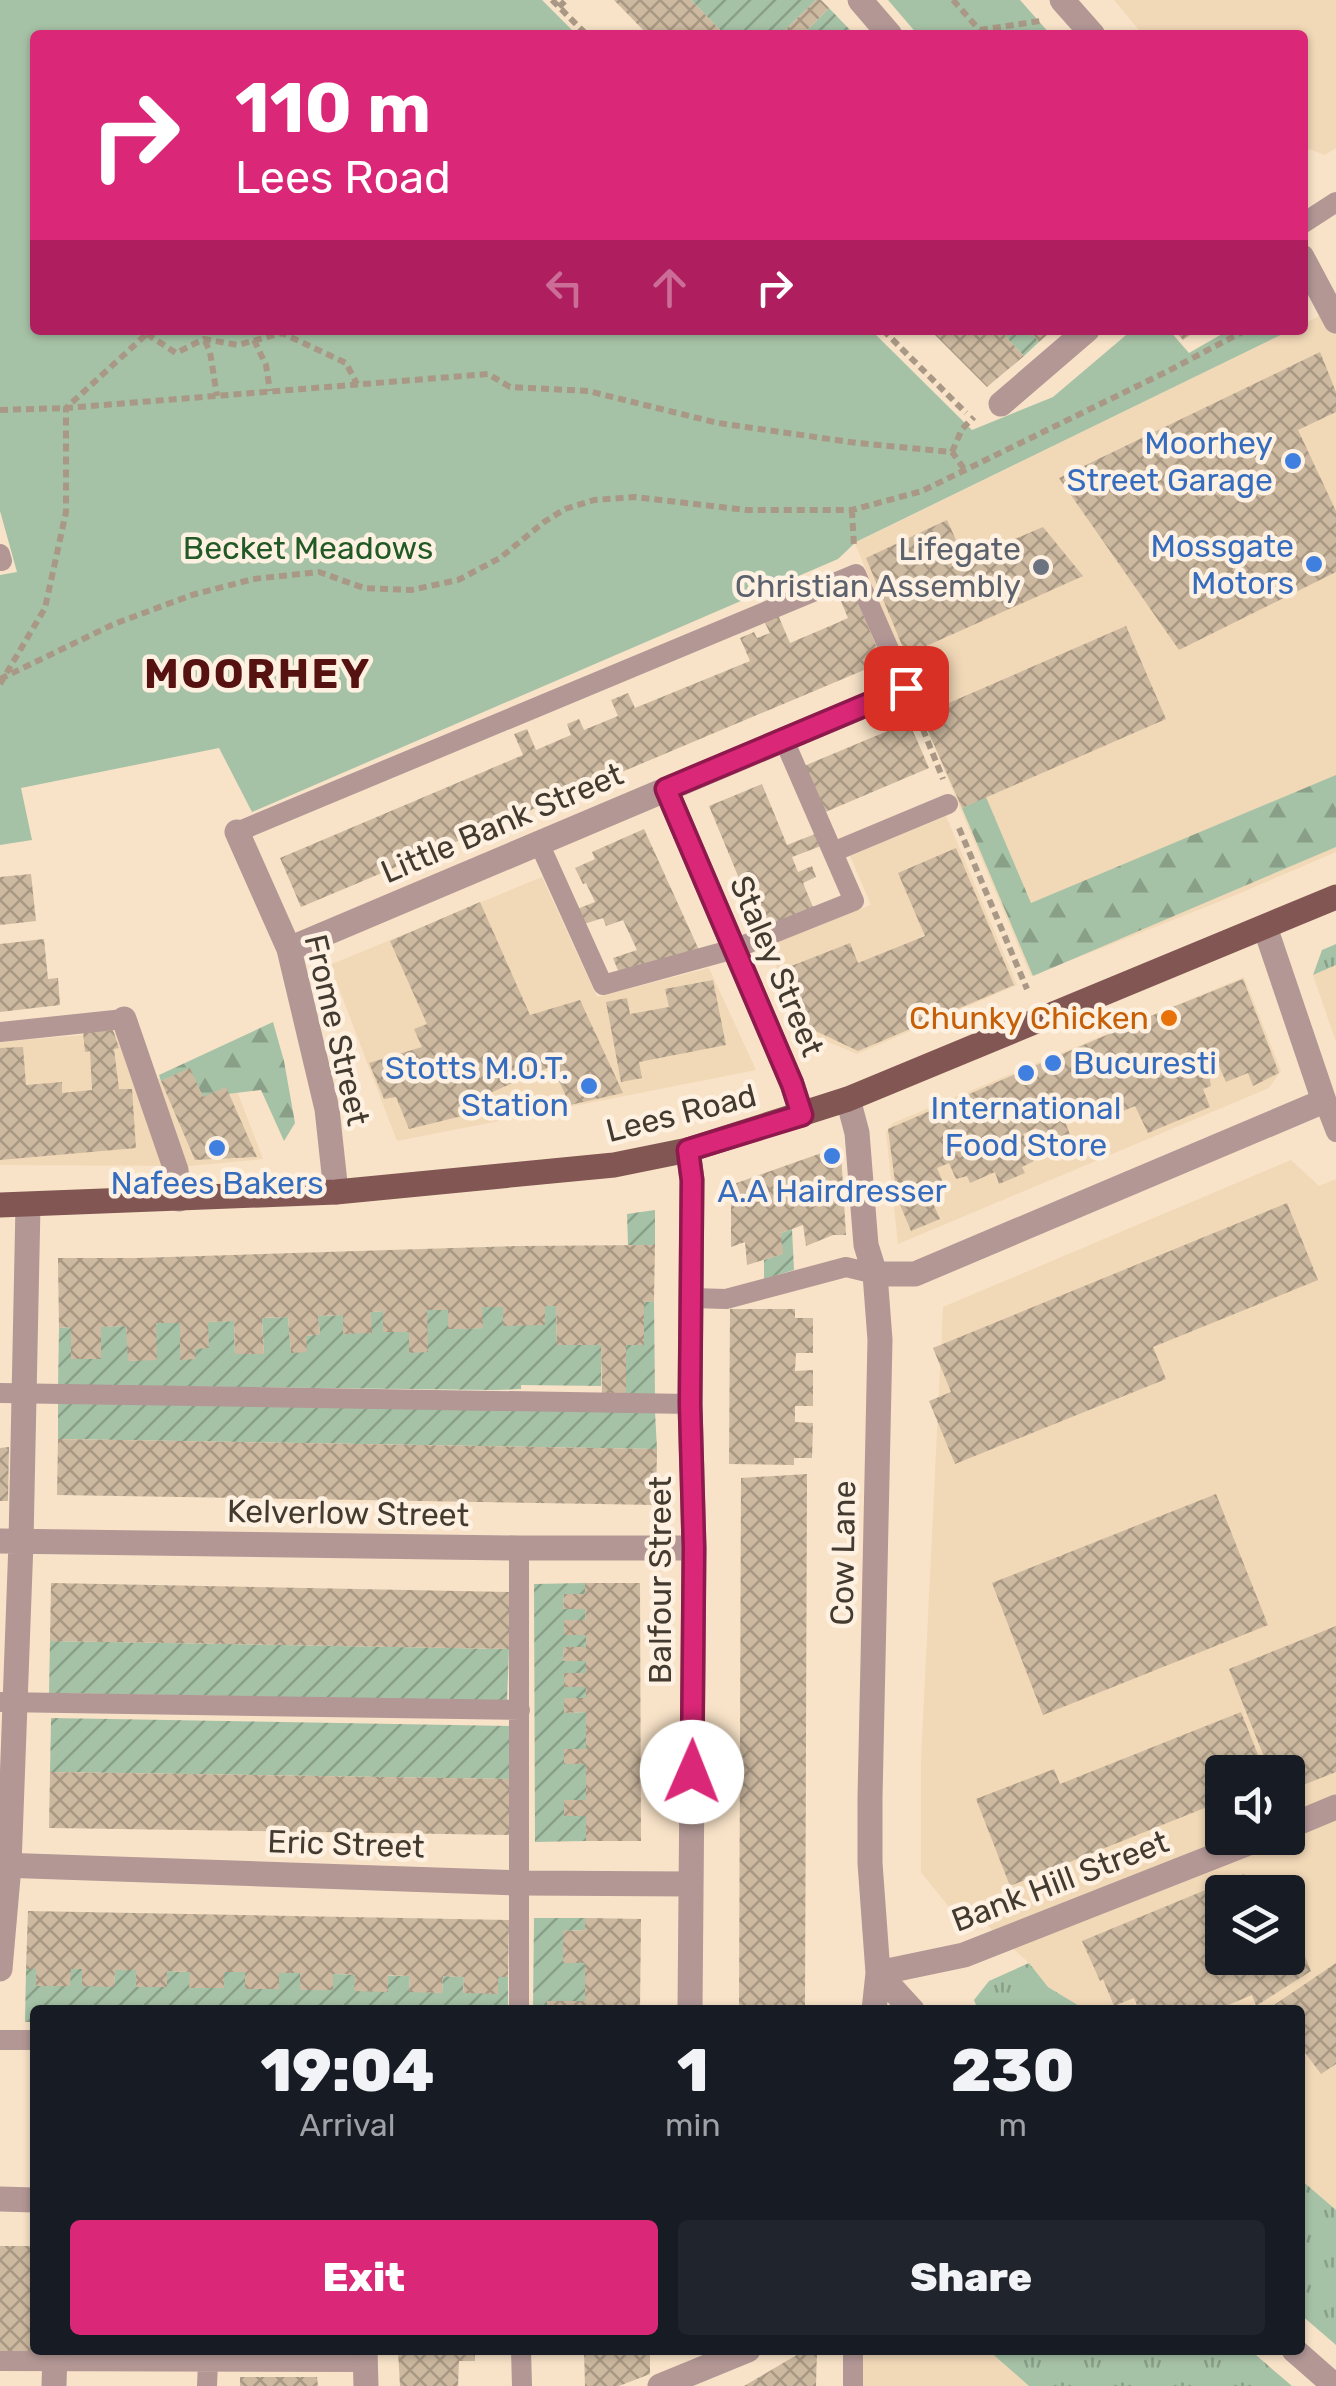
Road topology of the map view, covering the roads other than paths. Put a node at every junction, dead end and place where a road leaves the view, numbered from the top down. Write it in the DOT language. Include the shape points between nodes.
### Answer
graph roads {
  1 [pos="860,0"];
  2 [pos="1054,10"];
  3 [pos="886,30"];
  4 [pos="1085,30"];
  5 [pos="1336,202"];
  6 [pos="1308,220"];
  7 [pos="1308,268"];
  8 [pos="1336,321"];
  9 [pos="1081,335"];
  10 [pos="1000,404"];
  11 [pos="906,688"];
  12 [pos="784,740"];
  13 [pos="666,789"];
  14 [pos="948,804"];
  15 [pos="237,832"];
  16 [pos="538,843"];
  17 [pos="832,852"];
  18 [pos="1336,898"];
  19 [pos="1265,927"];
  20 [pos="289,949"];
  21 [pos="734,949"];
  22 [pos="124,1018"];
  23 [pos="0,1032"];
  24 [pos="848,1099"];
  25 [pos="1324,1101"];
  26 [pos="802,1115"];
  27 [pos="1336,1132"];
  28 [pos="688,1150"];
  29 [pos="336,1192"];
  30 [pos="179,1199"];
  31 [pos="0,1205"];
  32 [pos="28,1205"];
  33 [pos="875,1274"];
  34 [pos="692,1298"];
  35 [pos="12,1394"];
  36 [pos="690,1404"];
  37 [pos="11,1541"];
  38 [pos="520,1548"];
  39 [pos="694,1548"];
  40 [pos="8,1703"];
  41 [pos="520,1710"];
  42 [pos="1336,1807"];
  43 [pos="1305,1820"];
  44 [pos="1218,1855"];
  45 [pos="4,1866"];
  46 [pos="520,1883"];
  47 [pos="690,1884"];
  48 [pos="0,1969"];
  49 [pos="878,1973"];
  50 [pos="519,2005"];
  51 [pos="690,2005"];
  52 [pos="875,2005"];
  53 [pos="907,2005"];
  54 [pos="0,2040"];
  55 [pos="30,2040"];
  56 [pos="0,2199"];
  57 [pos="30,2200"];
  58 [pos="521,2355"];
  59 [pos="734,2355"];
  60 [pos="853,2355"];
  61 [pos="1300,2355"];
  62 [pos="0,2361"];
  63 [pos="208,2362"];
  64 [pos="54,2366"];
  65 [pos="366,2366"];
  66 [pos="695,2369"];
  67 [pos="207,2386"];
  68 [pos="522,2386"];
  69 [pos="660,2386"];
  70 [pos="853,2386"];
  71 [pos="1335,2386"];
  1 -- 3 [label="street"];
  2 -- 4 [label="street"];
  5 -- 6 [label="lane"];
  7 -- 8 [label="street"];
  9 -- 10 [label="street"];
  11 -- 12 [label="street, Little Bank Street"];
  11 -- 15 [label="lane" via="856,574"];
  12 -- 13 [label="street, Little Bank Street"];
  12 -- 17 [label="lane"];
  13 -- 16 [label="street, Little Bank Street"];
  13 -- 21 [label="street, Staley Street"];
  14 -- 17 [label="lane"];
  15 -- 20 [label="street, Frome Street"];
  16 -- 20 [label="street, Little Bank Street"];
  16 -- 21 [label="lane" via="603,985"];
  17 -- 21 [label="lane" via="854,900"];
  18 -- 19 [label="main road, Lees Road"];
  19 -- 24 [label="main road, Lees Road"];
  19 -- 25 [label="street"];
  20 -- 29 [label="street, Frome Street" via="326,1109"];
  21 -- 26 [label="street, Staley Street"];
  22 -- 23 [label="lane"];
  22 -- 30 [label="street" via="176,1170"];
  24 -- 26 [label="main road, Lees Road"];
  24 -- 33 [label="street, Cow Lane"];
  25 -- 27 [label="lane"];
  25 -- 33 [label="street" via="915,1274"];
  26 -- 28 [label="main road, Lees Road"];
  28 -- 29 [label="main road, Lees Road" via="614,1166"];
  28 -- 34 [label="street, Balfour Street"];
  29 -- 30 [label="main road, Lees Road"];
  30 -- 32 [label="main road, Lees Road"];
  31 -- 32 [label="main road, Lees Road"];
  32 -- 35 [label="street"];
  33 -- 34 [label="lane" via="846,1266 726,1299"];
  33 -- 49 [label="street, Cow Lane" via="880,1340 870,1863"];
  34 -- 36 [label="street, Balfour Street"];
  35 -- 36 [label="lane"];
  35 -- 37 [label="street"];
  36 -- 39 [label="street, Balfour Street"];
  37 -- 38 [label="street, Kelverlow Street"];
  37 -- 40 [label="street"];
  38 -- 39 [label="street, Kelverlow Street"];
  38 -- 41 [label="lane"];
  39 -- 47 [label="street, Balfour Street"];
  40 -- 41 [label="lane"];
  40 -- 45 [label="street"];
  41 -- 46 [label="lane"];
  42 -- 43 [label="street"];
  44 -- 49 [label="street, Bank Hill Street" via="964,1956"];
  45 -- 46 [label="street, Eric Street"];
  45 -- 48 [label="street"];
  46 -- 47 [label="street, Eric Street"];
  46 -- 50 [label="lane"];
  47 -- 51 [label="street, Balfour Street"];
  49 -- 52 [label="street, Cow Lane"];
  49 -- 53 [label="street"];
  54 -- 55 [label="lane"];
  56 -- 57 [label="street"];
  58 -- 68 [label="lane"];
  59 -- 66 [label="street"];
  60 -- 70 [label="lane"];
  61 -- 71 [label="street"];
  62 -- 64 [label="lane"];
  63 -- 64 [label="lane"];
  63 -- 65 [label="lane"];
  63 -- 67 [label="lane"];
  66 -- 69 [label="street"];
}
